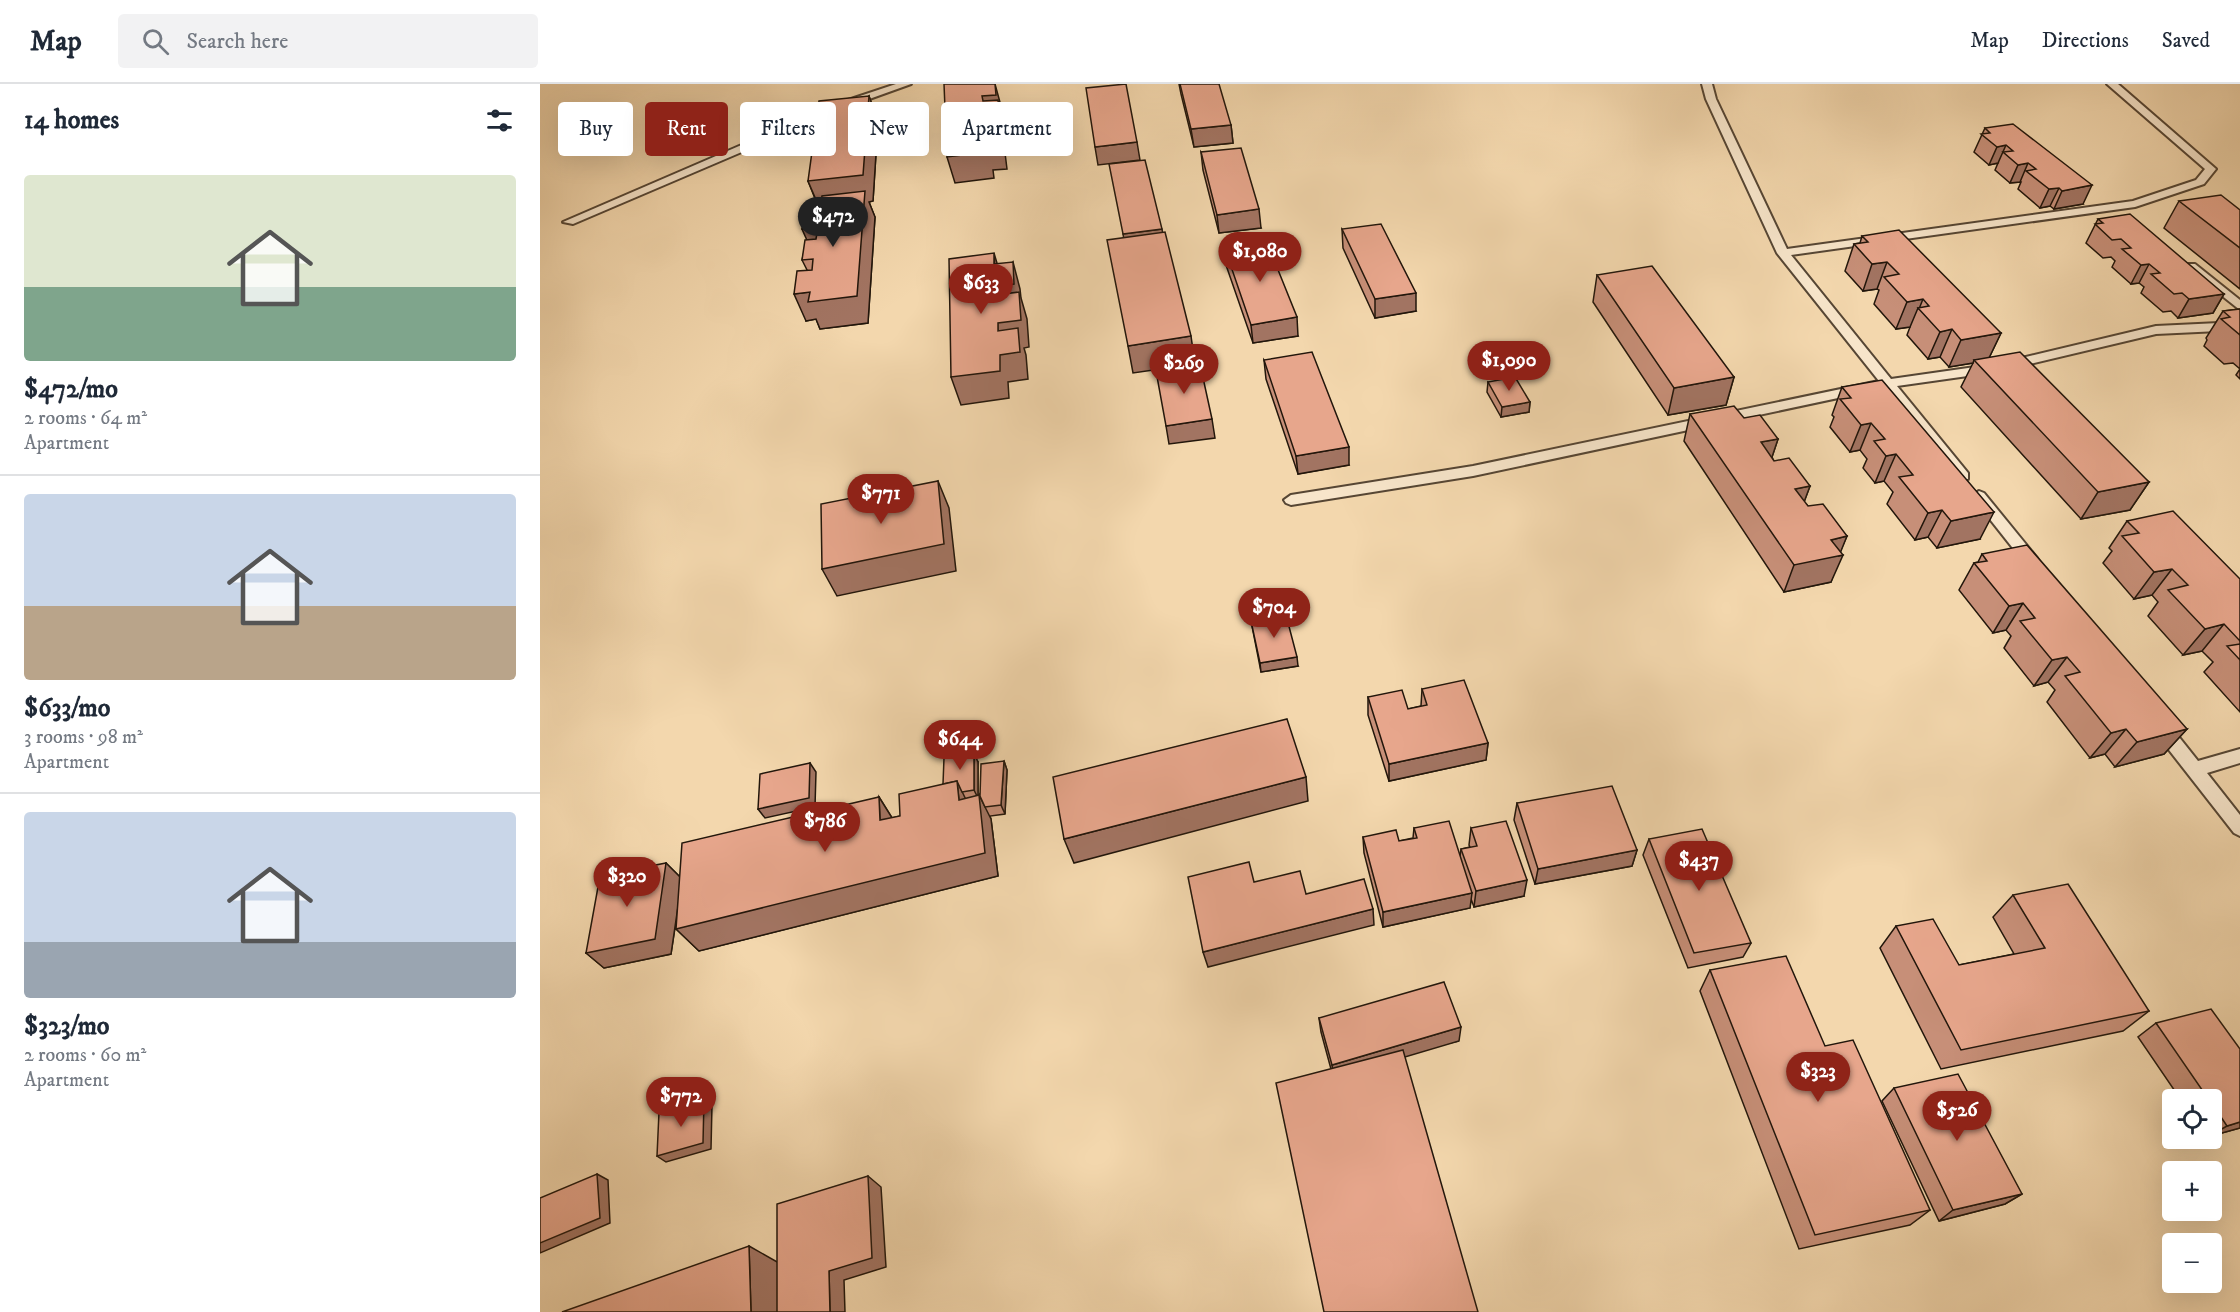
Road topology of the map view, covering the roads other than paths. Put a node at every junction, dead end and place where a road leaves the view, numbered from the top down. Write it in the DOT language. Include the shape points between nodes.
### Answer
graph roads {
  1 [pos="906,84"];
  2 [pos="1707,84"];
  3 [pos="2112,84"];
  4 [pos="2118,206"];
  5 [pos="2136,221"];
  6 [pos="570,222"];
  7 [pos="1783,253"];
  8 [pos="2179,256"];
  9 [pos="2240,306"];
  10 [pos="2240,326"];
  11 [pos="1888,383"];
  12 [pos="1291,500"];
  13 [pos="2040,572"];
  14 [pos="2150,712"];
  15 [pos="2240,756"];
  16 [pos="2194,769"];
  17 [pos="2240,828"];
  1 -- 6 [label="lane" via="843,105"];
  2 -- 7 [label="lane"];
  3 -- 4 [label="lane" via="2211,169 2200,182"];
  4 -- 5 [label="lane"];
  4 -- 7 [label="lane"];
  7 -- 11 [label="lane"];
  8 -- 9 [label="lane"];
  10 -- 11 [label="lane" via="2156,330 1996,368"];
  11 -- 12 [label="lane" via="1473,471"];
  11 -- 13 [label="lane"];
  14 -- 16 [label="lane"];
  15 -- 16 [label="lane"];
  16 -- 17 [label="lane"];
}
